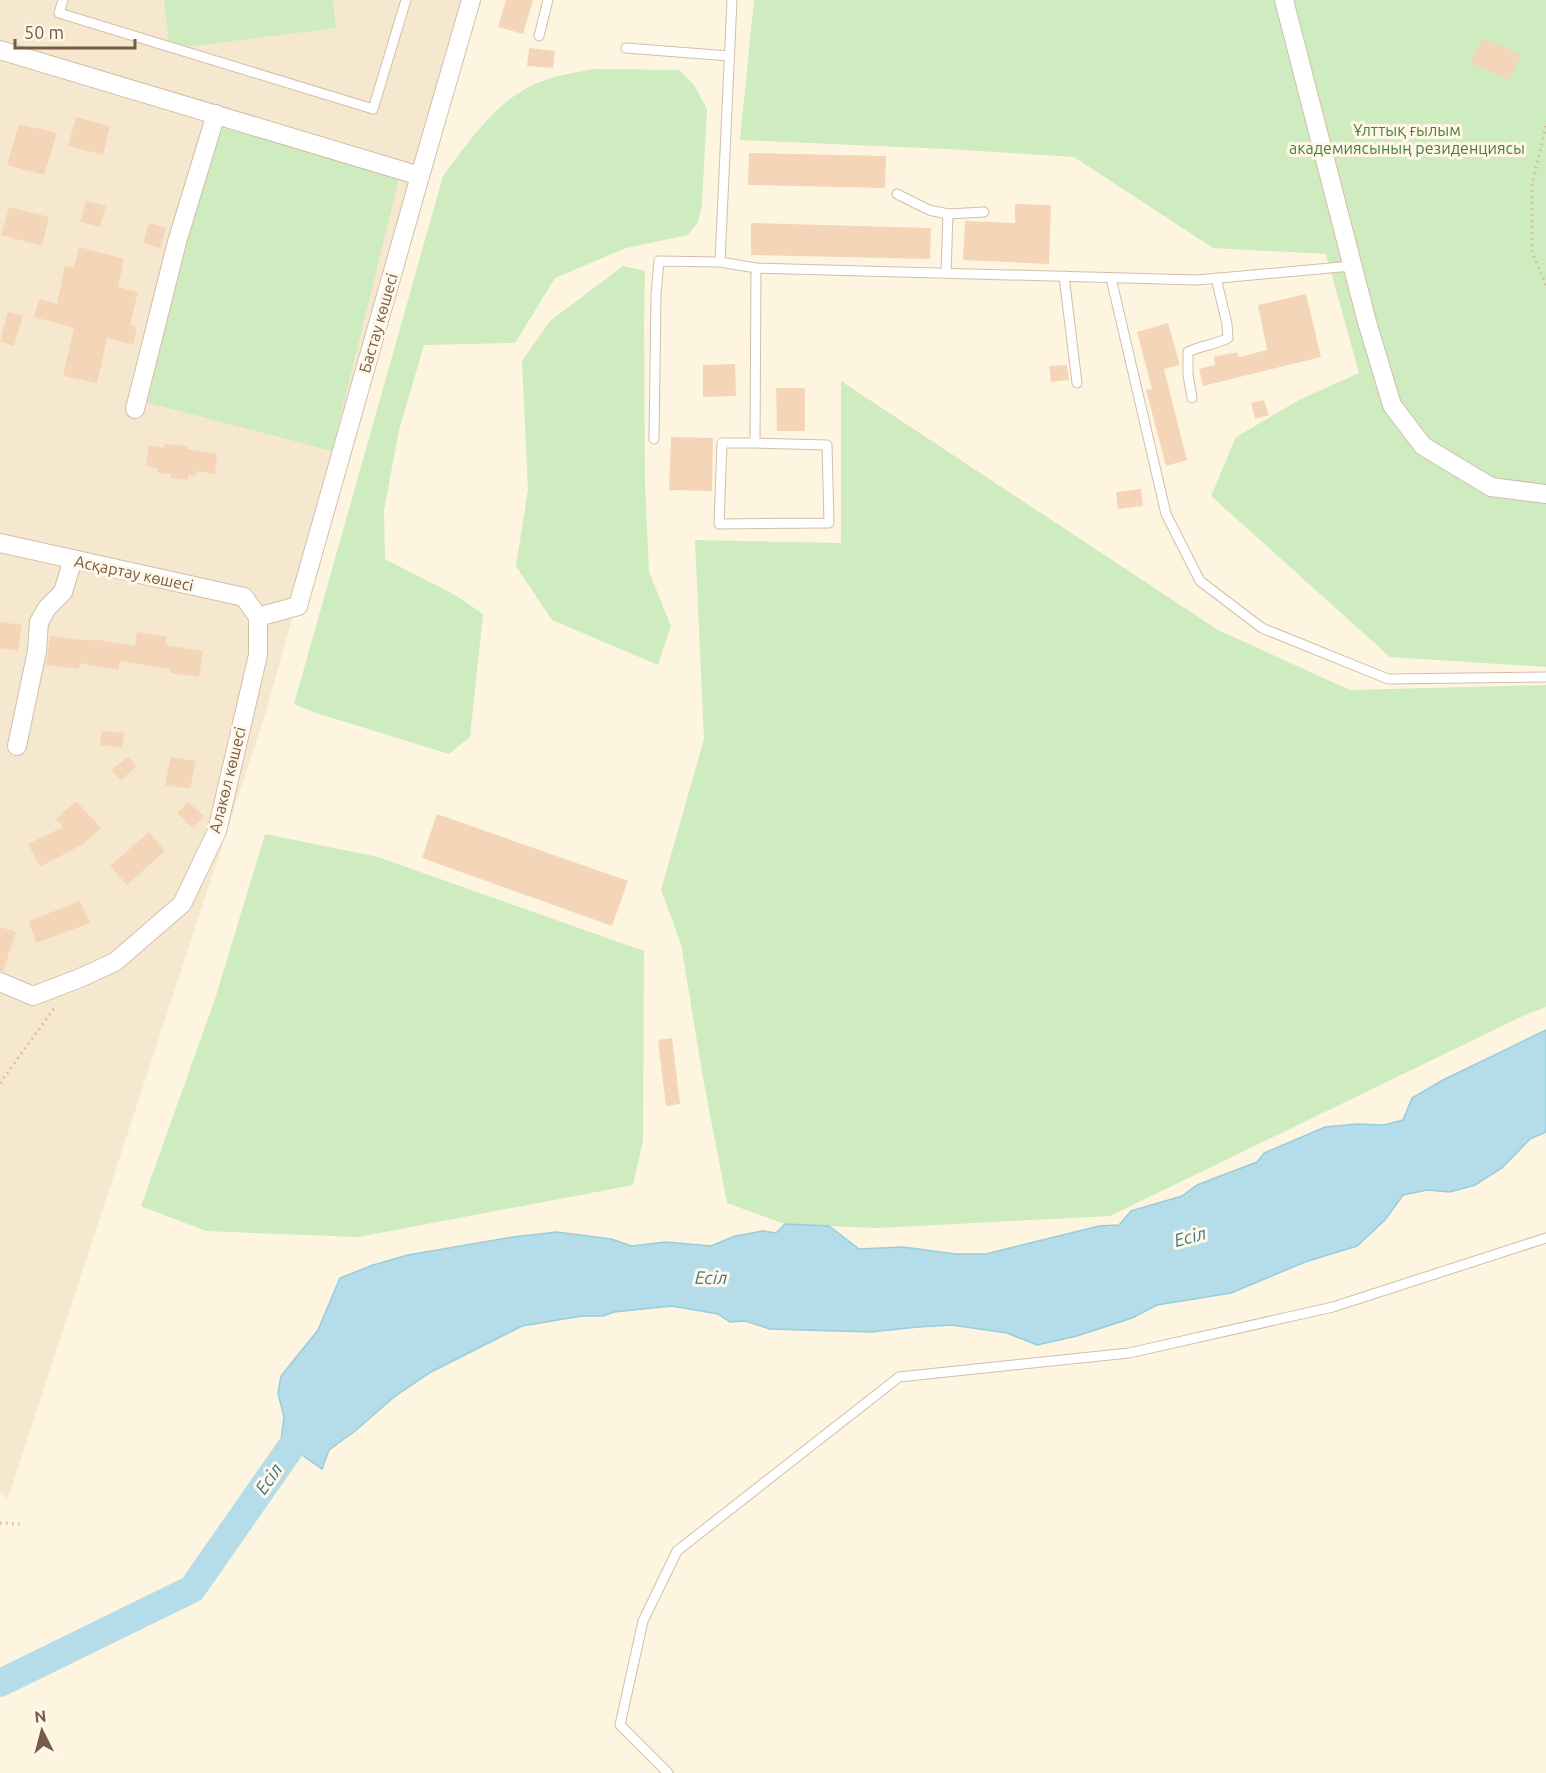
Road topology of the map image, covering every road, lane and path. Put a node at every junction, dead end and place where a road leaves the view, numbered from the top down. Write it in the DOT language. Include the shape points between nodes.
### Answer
graph roads {
  1 [pos="63,0"];
  2 [pos="406,0"];
  3 [pos="471,0"];
  4 [pos="548,0"];
  5 [pos="732,0"];
  6 [pos="1284,0"];
  7 [pos="539,36"];
  8 [pos="626,48"];
  9 [pos="0,50"];
  10 [pos="729,56"];
  11 [pos="216,114"];
  12 [pos="1546,126"];
  13 [pos="420,176"];
  14 [pos="897,194"];
  15 [pos="984,212"];
  16 [pos="948,214"];
  17 [pos="720,262"];
  18 [pos="1352,266"];
  19 [pos="756,268"];
  20 [pos="946,273"];
  21 [pos="1065,276"];
  22 [pos="1111,278"];
  23 [pos="1216,278"];
  24 [pos="1546,285"];
  25 [pos="1077,383"];
  26 [pos="1192,398"];
  27 [pos="135,409"];
  28 [pos="654,439"];
  29 [pos="755,443"];
  30 [pos="1546,494"];
  31 [pos="0,543"];
  32 [pos="73,559"];
  33 [pos="258,617"];
  34 [pos="1546,677"];
  35 [pos="17,746"];
  36 [pos="0,982"];
  37 [pos="55,1006"];
  38 [pos="0,1083"];
  39 [pos="1546,1238"];
  40 [pos="0,1523"];
  41 [pos="21,1524"];
  42 [pos="668,1773"];
  1 -- 2 [label="lane" via="59,13 373,109"];
  3 -- 13 [label="street, Бастау көшесі"];
  4 -- 7 [label="lane"];
  5 -- 10 [label="lane"];
  6 -- 18 [label="street"];
  8 -- 10 [label="lane"];
  9 -- 11 [label="street"];
  10 -- 17 [label="lane"];
  11 -- 13 [label="street"];
  11 -- 27 [label="street" via="177,242"];
  12 -- 24 [label="path" via="1532,184 1532,252"];
  13 -- 33 [label="street, Бастау көшесі" via="298,606"];
  14 -- 16 [label="lane" via="929,210"];
  15 -- 16 [label="lane"];
  16 -- 20 [label="lane"];
  17 -- 19 [label="lane"];
  17 -- 28 [label="lane" via="659,261"];
  18 -- 23 [label="lane"];
  18 -- 30 [label="street" via="1392,405 1423,446 1491,487"];
  19 -- 20 [label="lane"];
  19 -- 29 [label="lane"];
  20 -- 21 [label="lane"];
  21 -- 22 [label="lane"];
  21 -- 25 [label="lane"];
  22 -- 23 [label="lane"];
  22 -- 34 [label="lane" via="1166,514 1200,581 1262,628 1388,679"];
  23 -- 26 [label="lane" via="1228,338 1188,352"];
  29 -- 29 [label="lane" via="722,443 719,524 829,523 827,445"];
  31 -- 32 [label="street, Асқартау көшесі"];
  32 -- 33 [label="street, Асқартау көшесі" via="244,597"];
  32 -- 35 [label="street" via="63,592 39,622 37,651"];
  33 -- 36 [label="street, Алакөл көшесі" via="258,654 217,831 182,904 115,962 80,978 33,996"];
  37 -- 38 [label="path"];
  39 -- 42 [label="lane" via="1333,1307 1129,1353 899,1377 677,1551 643,1622 620,1725"];
  40 -- 41 [label="path"];
}
